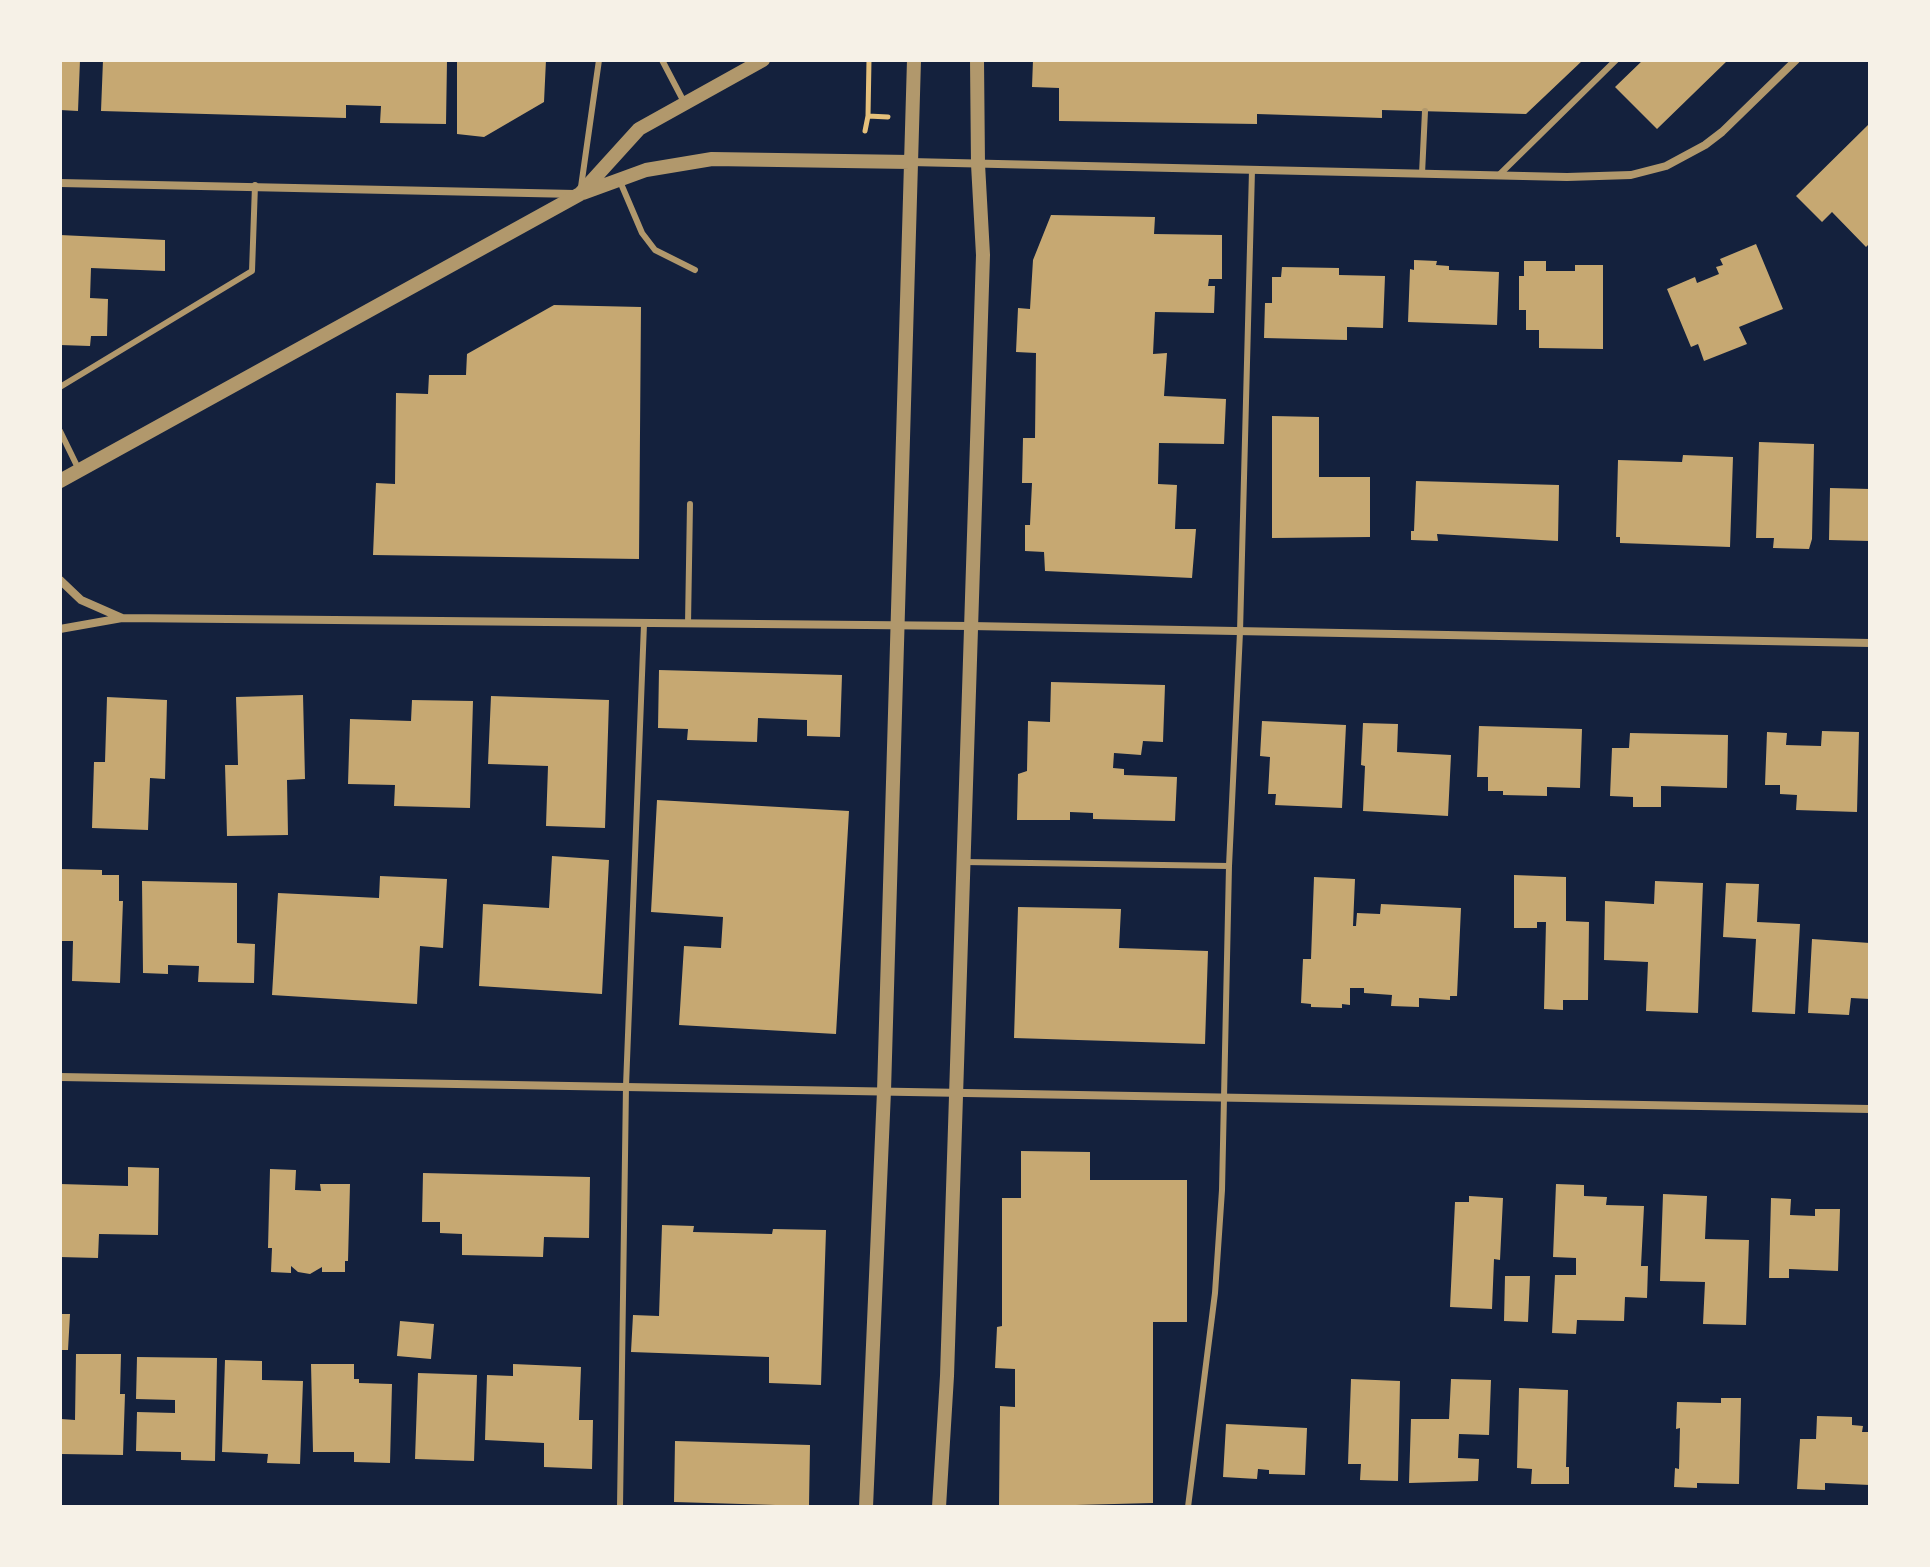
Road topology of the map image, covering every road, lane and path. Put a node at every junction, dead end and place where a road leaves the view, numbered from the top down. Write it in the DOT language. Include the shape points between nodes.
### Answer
graph roads {
  1 [pos="599,60"];
  2 [pos="662,60"];
  3 [pos="763,60"];
  4 [pos="869,60"];
  5 [pos="914,60"];
  6 [pos="977,60"];
  7 [pos="1616,60"];
  8 [pos="1796,60"];
  9 [pos="685,105"];
  10 [pos="1425,111"];
  11 [pos="868,116"];
  12 [pos="889,117"];
  13 [pos="865,131"];
  14 [pos="910,162"];
  15 [pos="978,164"];
  16 [pos="1252,170"];
  17 [pos="1422,174"];
  18 [pos="1499,176"];
  19 [pos="619,179"];
  20 [pos="60,183"];
  21 [pos="255,185"];
  22 [pos="580,194"];
  23 [pos="695,270"];
  24 [pos="60,387"];
  25 [pos="60,431"];
  26 [pos="79,470"];
  27 [pos="60,481"];
  28 [pos="690,504"];
  29 [pos="60,580"];
  30 [pos="122,618"];
  31 [pos="644,624"];
  32 [pos="688,624"];
  33 [pos="898,626"];
  34 [pos="971,626"];
  35 [pos="60,629"];
  36 [pos="1240,632"];
  37 [pos="1870,643"];
  38 [pos="964,862"];
  39 [pos="1229,866"];
  40 [pos="60,1077"];
  41 [pos="626,1086"];
  42 [pos="884,1091"];
  43 [pos="956,1093"];
  44 [pos="1223,1097"];
  45 [pos="1870,1109"];
  46 [pos="620,1507"];
  47 [pos="866,1507"];
  48 [pos="939,1507"];
  49 [pos="1188,1507"];
  1 -- 22 [label="lane"];
  2 -- 9 [label="lane"];
  3 -- 9 [label="street"];
  4 -- 11 [label="path"];
  5 -- 14 [label="street"];
  6 -- 15 [label="street"];
  7 -- 18 [label="lane"];
  8 -- 18 [label="street" via="1722,132 1666,166 1610,177"];
  9 -- 22 [label="street" via="639,129"];
  10 -- 17 [label="lane"];
  11 -- 12 [label="path"];
  11 -- 13 [label="path"];
  14 -- 15 [label="street"];
  14 -- 19 [label="street" via="712,159"];
  14 -- 33 [label="street"];
  15 -- 16 [label="street"];
  15 -- 34 [label="street" via="983,255"];
  16 -- 17 [label="street"];
  16 -- 36 [label="lane"];
  17 -- 18 [label="street"];
  19 -- 22 [label="street"];
  19 -- 23 [label="lane" via="655,250"];
  20 -- 21 [label="street"];
  21 -- 22 [label="street"];
  21 -- 24 [label="lane" via="252,271"];
  22 -- 26 [label="street"];
  25 -- 26 [label="lane"];
  26 -- 27 [label="street"];
  28 -- 32 [label="lane"];
  29 -- 30 [label="street" via="81,600"];
  30 -- 31 [label="street"];
  30 -- 35 [label="street"];
  31 -- 32 [label="street"];
  31 -- 41 [label="lane"];
  32 -- 33 [label="street"];
  33 -- 34 [label="street"];
  33 -- 42 [label="street"];
  34 -- 36 [label="street"];
  34 -- 38 [label="street"];
  36 -- 37 [label="street"];
  36 -- 39 [label="lane"];
  38 -- 39 [label="lane"];
  38 -- 43 [label="street"];
  39 -- 44 [label="lane"];
  40 -- 41 [label="street"];
  41 -- 42 [label="street"];
  41 -- 46 [label="lane"];
  42 -- 43 [label="street"];
  42 -- 47 [label="street"];
  43 -- 44 [label="street"];
  43 -- 48 [label="street"];
  44 -- 45 [label="street"];
  44 -- 49 [label="lane" via="1215,1293"];
}
